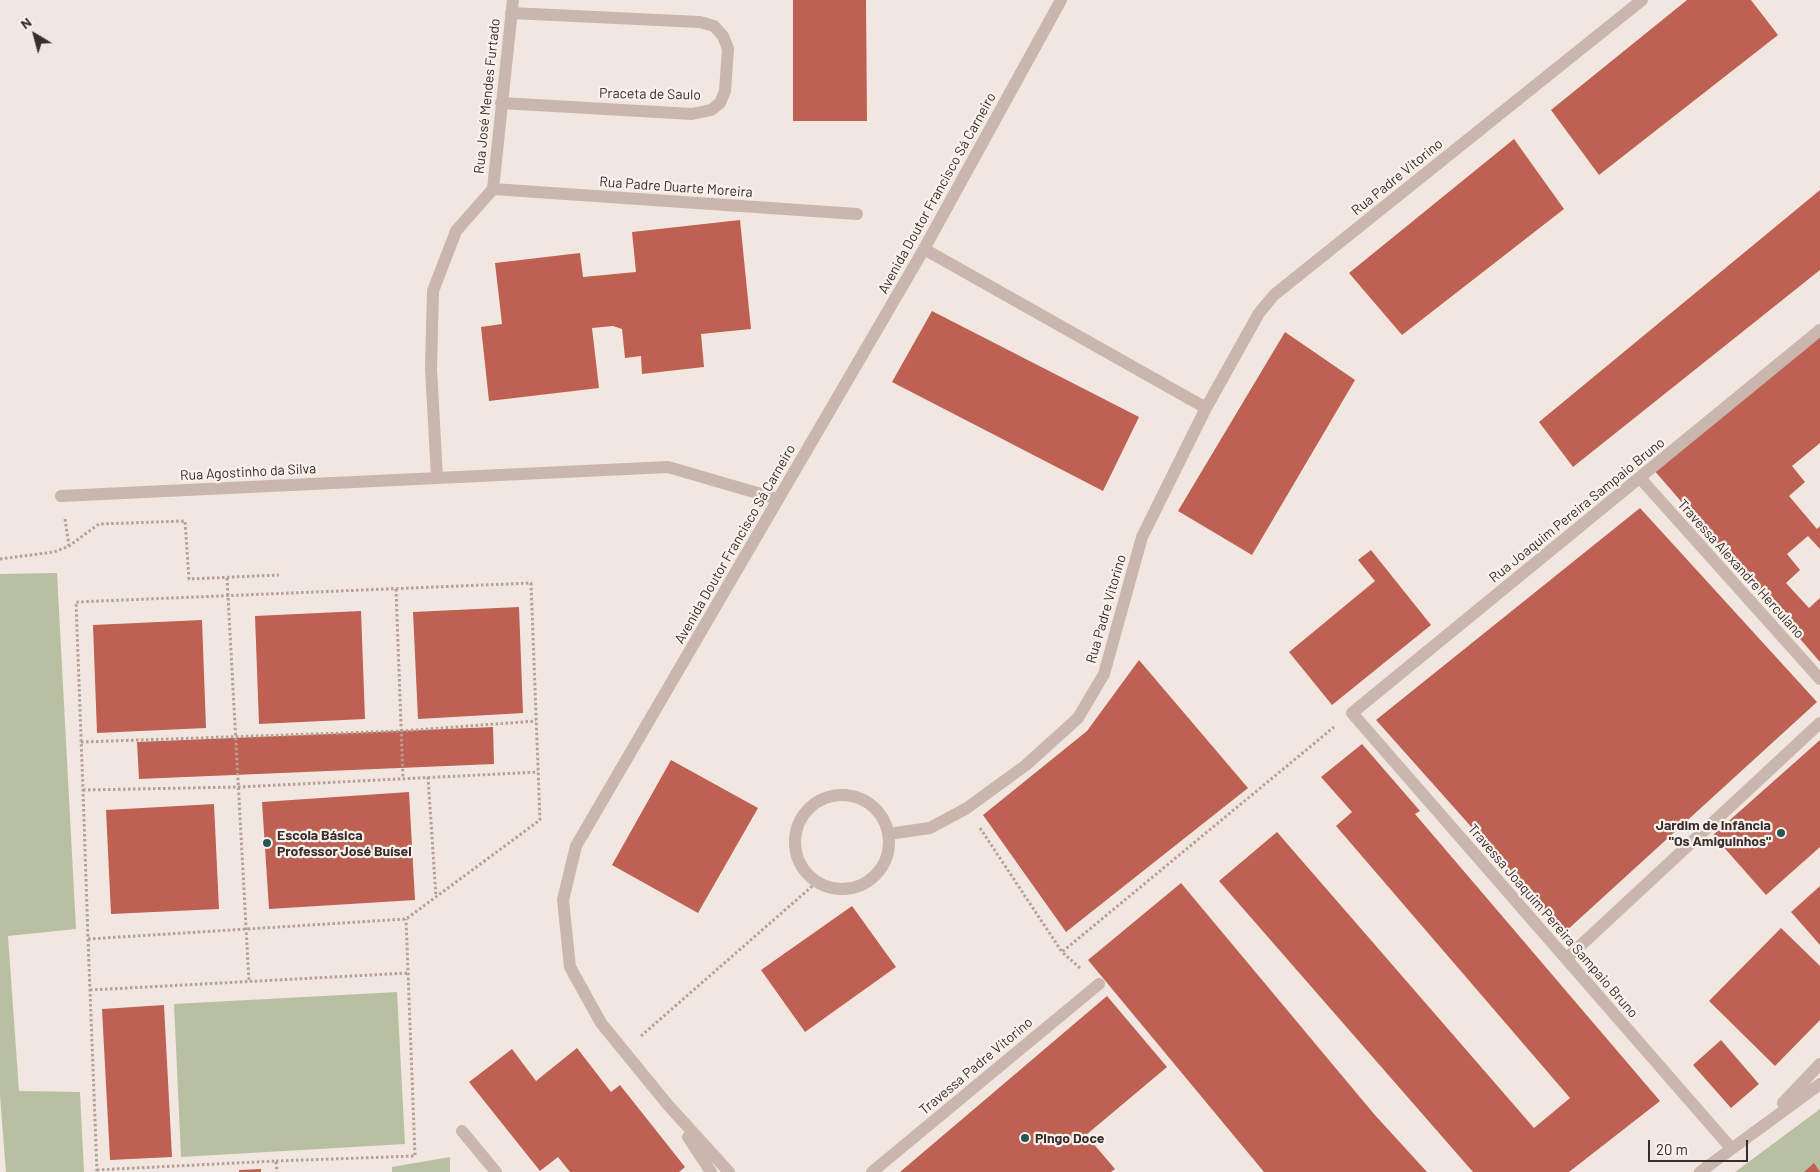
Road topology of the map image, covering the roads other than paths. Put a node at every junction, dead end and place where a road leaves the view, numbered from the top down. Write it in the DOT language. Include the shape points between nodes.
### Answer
graph roads {
  1 [pos="1062,0"];
  2 [pos="1642,0"];
  3 [pos="512,6"];
  4 [pos="501,103"];
  5 [pos="493,189"];
  6 [pos="857,214"];
  7 [pos="924,249"];
  8 [pos="1820,330"];
  9 [pos="1206,408"];
  10 [pos="437,478"];
  11 [pos="1640,478"];
  12 [pos="61,496"];
  13 [pos="778,499"];
  14 [pos="1820,679"];
  15 [pos="1352,713"];
  16 [pos="1820,723"];
  17 [pos="888,834"];
  18 [pos="1566,959"];
  19 [pos="1099,984"];
  20 [pos="1820,1064"];
  21 [pos="1820,1084"];
  22 [pos="668,1105"];
  23 [pos="1764,1124"];
  24 [pos="462,1131"];
  25 [pos="1732,1148"];
  26 [pos="496,1172"];
  27 [pos="711,1172"];
  28 [pos="729,1172"];
  29 [pos="872,1172"];
  30 [pos="1700,1172"];
  1 -- 7 [label="street, Avenida Doutor Francisco Sá Carneiro"];
  2 -- 9 [label="street, Rua Padre Vitorino" via="1274,295 1259,313"];
  3 -- 4 [label="street, Rua José Mendes Furtado"];
  3 -- 4 [label="street, Praceta de Saulo" via="700,22 714,26 724,36 728,49 725,91 720,103 710,110 692,114"];
  4 -- 5 [label="street, Rua José Mendes Furtado"];
  5 -- 6 [label="street, Rua Padre Duarte Moreira"];
  5 -- 10 [label="street, Rua José Mendes Furtado" via="456,231 433,291 431,369"];
  7 -- 9 [label="street"];
  7 -- 13 [label="street, Avenida Doutor Francisco Sá Carneiro"];
  8 -- 11 [label="street, Rua Joaquim Pereira Sampaio Bruno"];
  9 -- 17 [label="street, Rua Padre Vitorino" via="1142,537 1104,674 1078,718 1026,765 967,808 930,828"];
  10 -- 12 [label="street, Rua Agostinho da Silva"];
  10 -- 13 [label="street, Rua Agostinho da Silva" via="668,467"];
  11 -- 14 [label="street, Travessa Alexandre Herculano"];
  11 -- 15 [label="street, Rua Joaquim Pereira Sampaio Bruno"];
  13 -- 22 [label="street, Avenida Doutor Francisco Sá Carneiro" via="576,846 562,900 570,967 601,1023"];
  15 -- 18 [label="street, Travessa Joaquim Pereira Sampaio Bruno"];
  16 -- 18 [label="street"];
  17 -- 17 [label="street" via="884,863 872,878 845,889 825,886 809,876 801,864 795,840 805,814 829,797 848,796 867,803 881,816"];
  18 -- 25 [label="street, Travessa Joaquim Pereira Sampaio Bruno"];
  19 -- 29 [label="street, Travessa Padre Vitorino"];
  20 -- 23 [label="street"];
  21 -- 23 [label="street"];
  22 -- 27 [label="street, Avenida Doutor Francisco Sá Carneiro"];
  22 -- 28 [label="street, Avenida Doutor Francisco Sá Carneiro"];
  23 -- 25 [label="street"];
  24 -- 26 [label="street"];
  25 -- 30 [label="street"];
}
